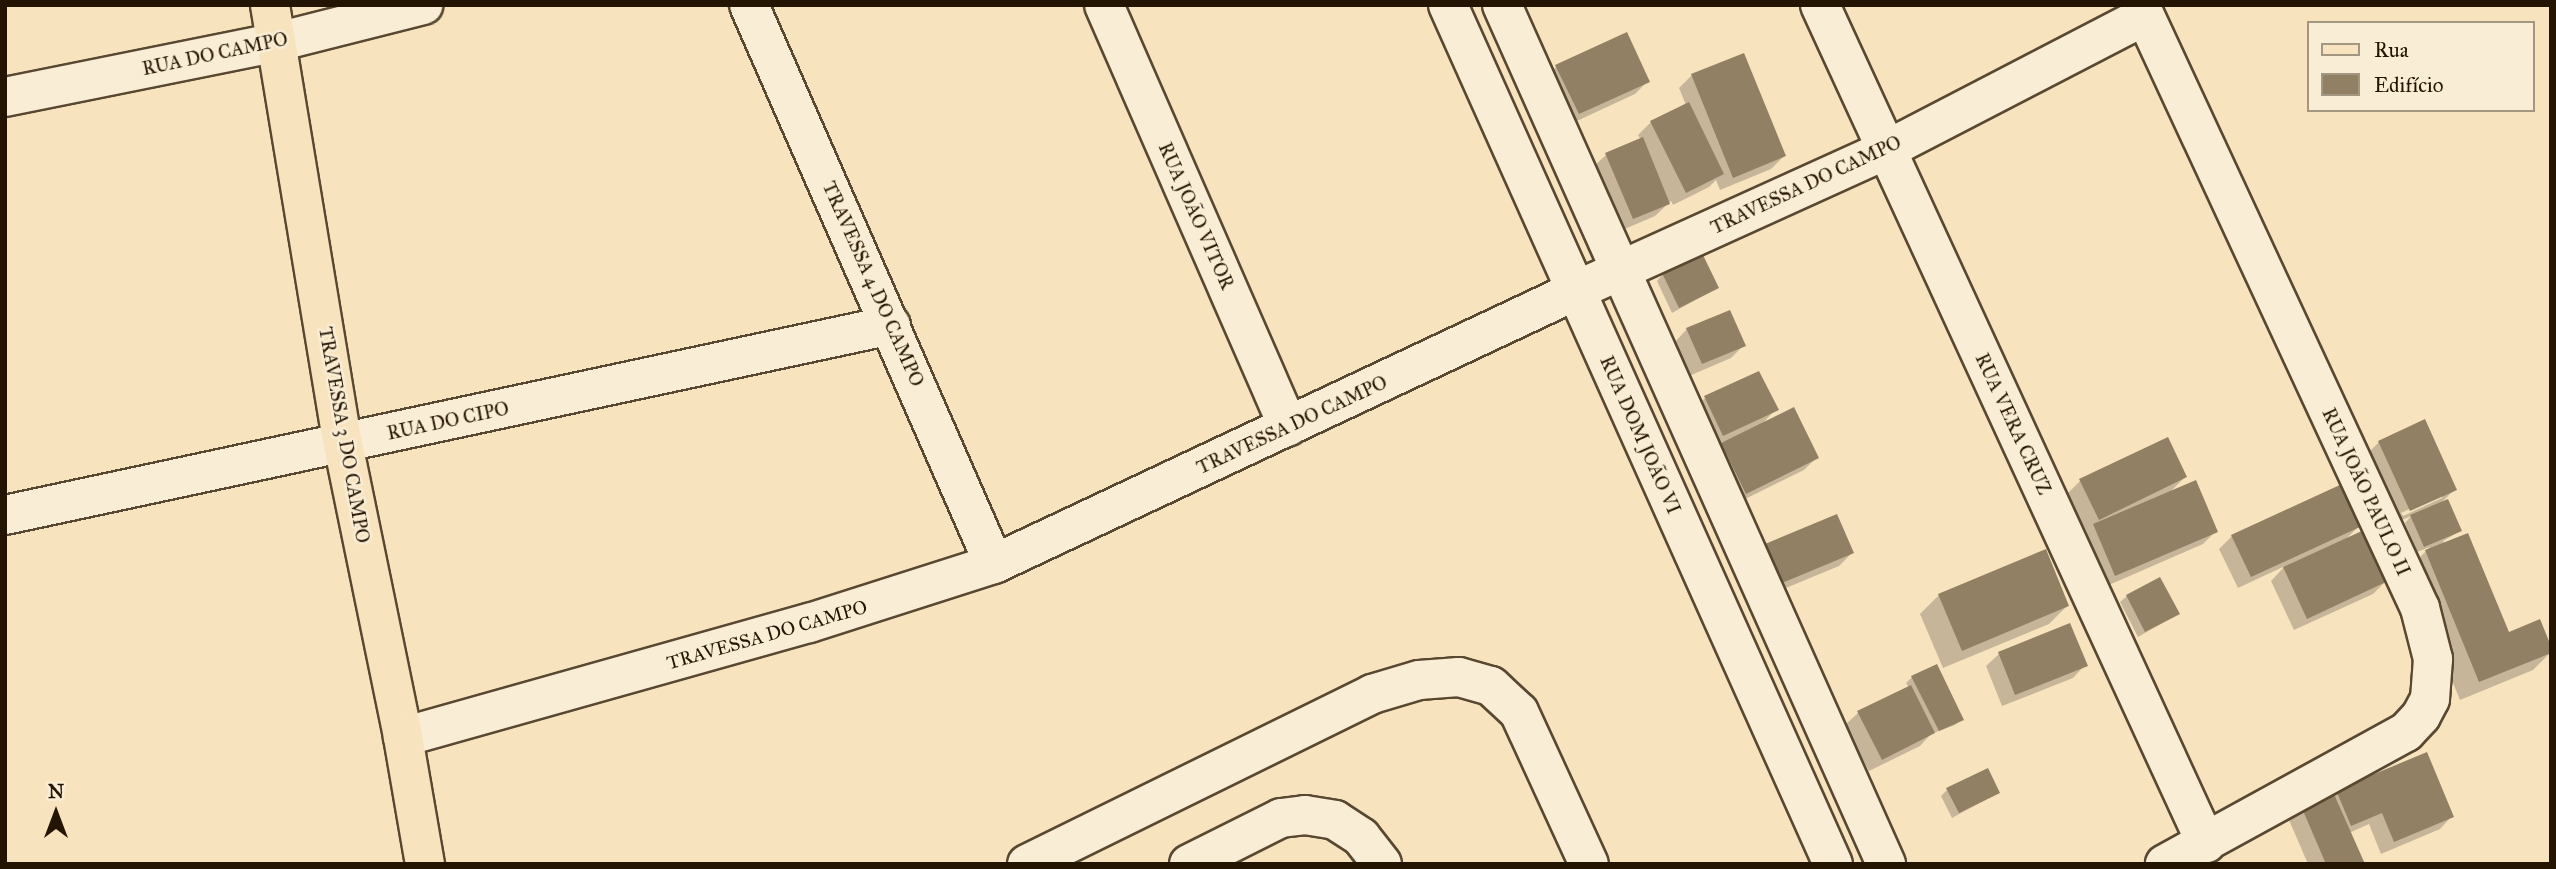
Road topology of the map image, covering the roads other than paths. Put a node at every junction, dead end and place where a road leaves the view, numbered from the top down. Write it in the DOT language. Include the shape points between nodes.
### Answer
graph roads {
  1 [pos="270,5"];
  2 [pos="423,5"];
  3 [pos="749,5"];
  4 [pos="1104,5"];
  5 [pos="1448,5"];
  6 [pos="1502,5"];
  7 [pos="1820,5"];
  8 [pos="2142,10"];
  9 [pos="277,42"];
  10 [pos="5,97"];
  11 [pos="1886,150"];
  12 [pos="1620,270"];
  13 [pos="1575,291"];
  14 [pos="891,325"];
  15 [pos="1288,427"];
  16 [pos="343,444"];
  17 [pos="5,515"];
  18 [pos="994,564"];
  19 [pos="403,737"];
  20 [pos="2206,843"];
  21 [pos="425,864"];
  22 [pos="1027,864"];
  23 [pos="1189,864"];
  24 [pos="1382,864"];
  25 [pos="1589,864"];
  26 [pos="1833,864"];
  27 [pos="1886,864"];
  28 [pos="2165,864"];
  1 -- 9 [label="main road, TRAVESSA 3 DO CAMPO"];
  2 -- 9 [label="street, RUA DO CAMPO"];
  3 -- 14 [label="street, TRAVESSA 4 DO CAMPO"];
  4 -- 15 [label="street, RUA JOÃO VITOR"];
  5 -- 13 [label="street, RUA DOM JOÃO VI"];
  6 -- 12 [label="street"];
  7 -- 11 [label="street, RUA VERA CRUZ"];
  8 -- 11 [label="street, TRAVESSA DO CAMPO"];
  8 -- 20 [label="street, RUA JOÃO PAULO II" via="2420,608 2433,659 2430,699 2406,732"];
  9 -- 10 [label="street, RUA DO CAMPO"];
  9 -- 16 [label="main road, TRAVESSA 3 DO CAMPO"];
  11 -- 12 [label="street, TRAVESSA DO CAMPO"];
  11 -- 20 [label="street, RUA VERA CRUZ"];
  12 -- 13 [label="street, TRAVESSA DO CAMPO"];
  12 -- 27 [label="street"];
  13 -- 15 [label="street, TRAVESSA DO CAMPO"];
  13 -- 26 [label="street, RUA DOM JOÃO VI"];
  14 -- 16 [label="street, RUA DO CIPO"];
  14 -- 18 [label="street, TRAVESSA 4 DO CAMPO"];
  15 -- 18 [label="street, TRAVESSA DO CAMPO"];
  16 -- 17 [label="street, RUA DO CIPO"];
  16 -- 19 [label="main road, TRAVESSA 3 DO CAMPO"];
  18 -- 19 [label="street, TRAVESSA DO CAMPO" via="809,623"];
  19 -- 21 [label="main road, TRAVESSA 3 DO CAMPO"];
  20 -- 28 [label="street, RUA JOÃO PAULO II"];
  22 -- 25 [label="street" via="1372,694 1419,680 1459,677 1491,685 1519,712"];
  23 -- 24 [label="street" via="1281,818 1305,815 1335,820 1361,838"];
}
